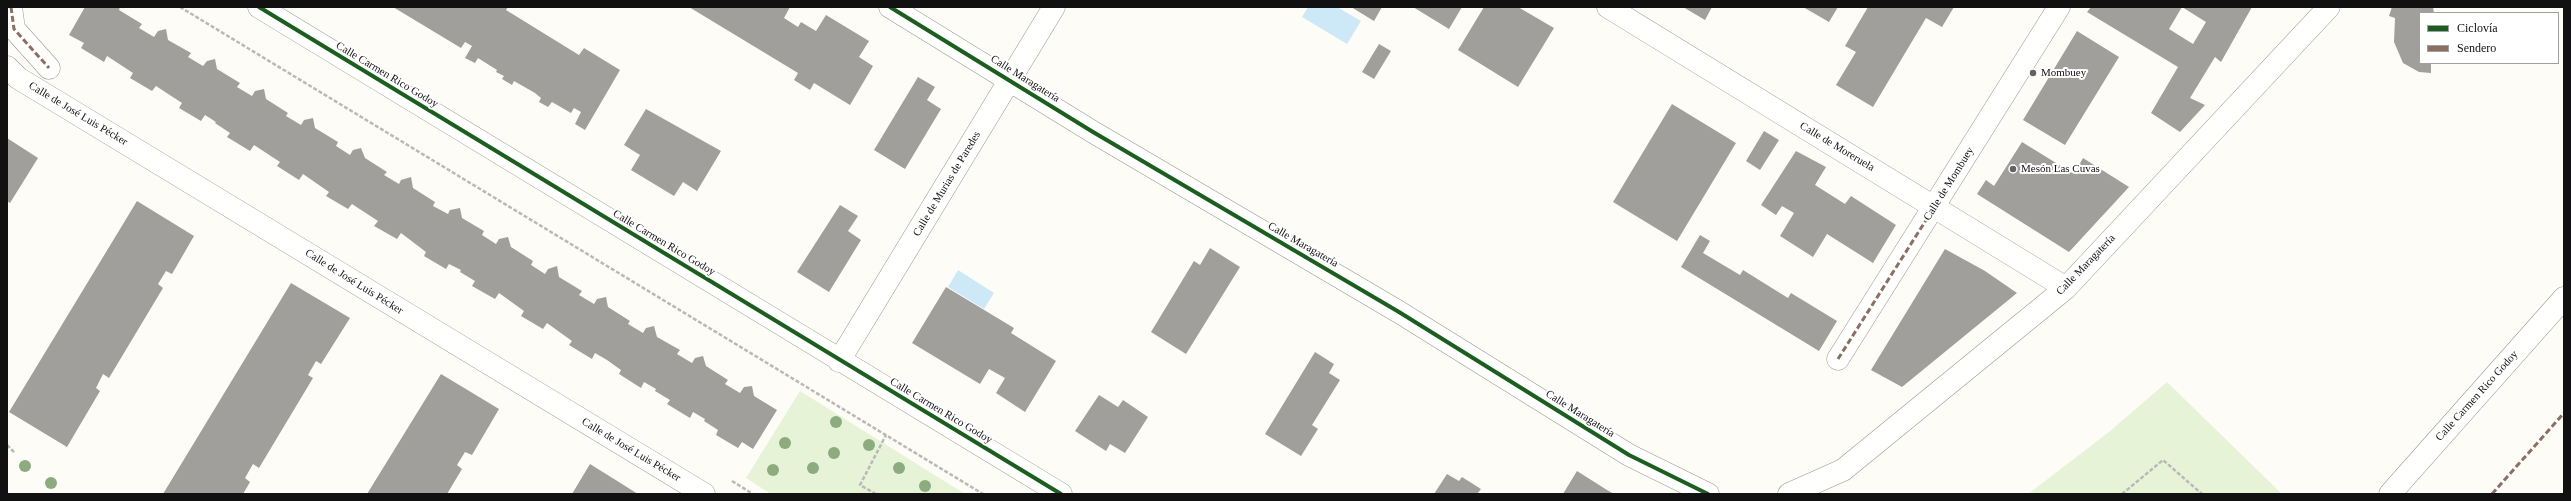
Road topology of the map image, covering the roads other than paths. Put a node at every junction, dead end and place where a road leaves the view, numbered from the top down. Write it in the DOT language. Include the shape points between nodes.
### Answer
graph roads {
  1 [pos="11,7"];
  2 [pos="259,7"];
  3 [pos="890,7"];
  4 [pos="1054,7"];
  5 [pos="1608,7"];
  6 [pos="2059,7"];
  7 [pos="2329,7"];
  8 [pos="7,67"];
  9 [pos="49,68"];
  10 [pos="1010,80"];
  11 [pos="1935,206"];
  12 [pos="2066,288"];
  13 [pos="2564,298"];
  14 [pos="1838,359"];
  15 [pos="839,361"];
  16 [pos="704,494"];
  17 [pos="1061,494"];
  18 [pos="1708,494"];
  19 [pos="1789,494"];
  20 [pos="2390,494"];
  1 -- 9 [label="street" via="14,29"];
  2 -- 15 [label="street, Calle Carmen Rico Godoy"];
  3 -- 10 [label="street, Calle Maragatería"];
  4 -- 10 [label="street, Calle de Murias de Paredes"];
  5 -- 11 [label="street, Calle de Moreruela"];
  6 -- 11 [label="street, Calle de Mombuey"];
  7 -- 12 [label="street, Calle Maragatería"];
  8 -- 16 [label="street, Calle de José Luis Pécker" via="18,78"];
  10 -- 15 [label="street, Calle de Murias de Paredes"];
  10 -- 18 [label="street, Calle Maragatería" via="1399,312 1629,455"];
  11 -- 12 [label="street, Calle de Moreruela"];
  11 -- 14 [label="street, Calle de Mombuey"];
  12 -- 19 [label="street, Calle Maragatería" via="1843,470"];
  13 -- 20 [label="street, Calle Carmen Rico Godoy"];
  15 -- 17 [label="street, Calle Carmen Rico Godoy"];
}
